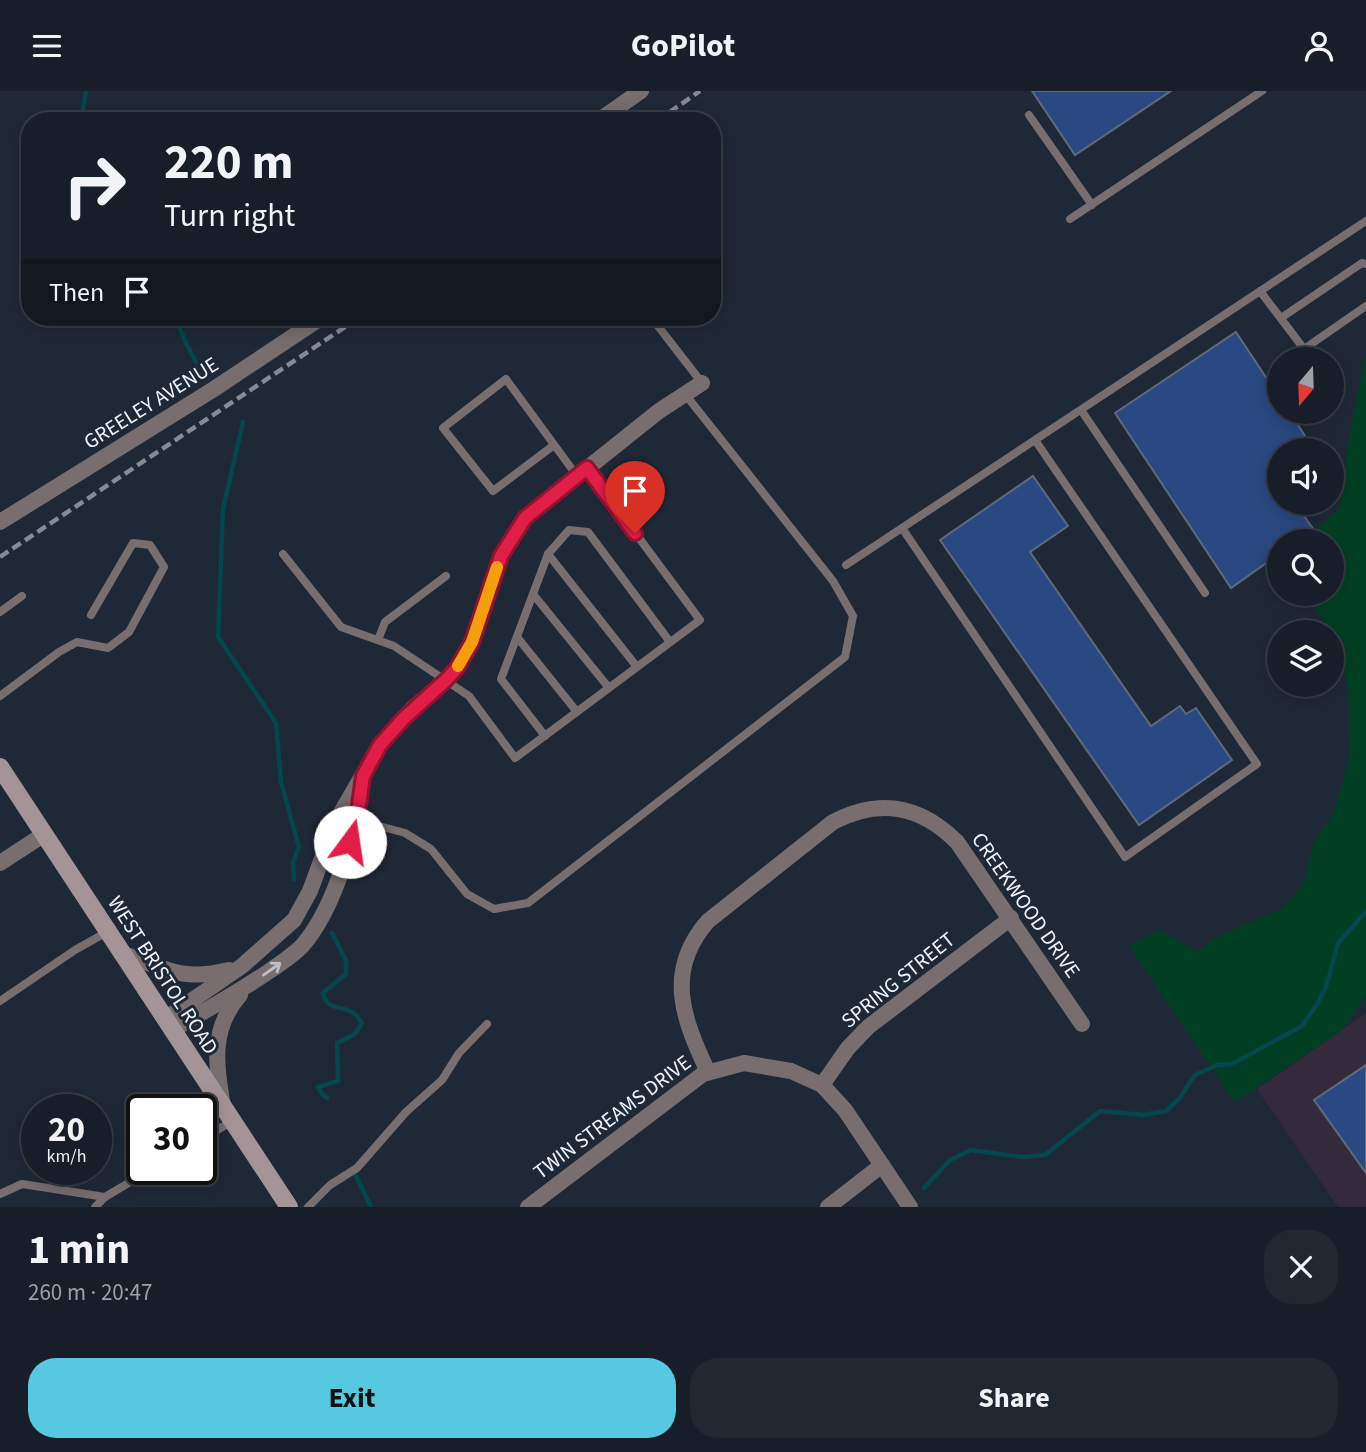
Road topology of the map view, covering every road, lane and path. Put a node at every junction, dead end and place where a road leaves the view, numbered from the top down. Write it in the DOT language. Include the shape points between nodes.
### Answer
graph roads {
  1 [pos="1262,91"];
  2 [pos="633,93"];
  3 [pos="609,112"];
  4 [pos="1029,115"];
  5 [pos="1092,205"];
  6 [pos="1070,219"];
  7 [pos="1366,221"];
  8 [pos="1366,264"];
  9 [pos="1260,291"];
  10 [pos="1366,306"];
  11 [pos="1280,318"];
  12 [pos="308,326"];
  13 [pos="658,326"];
  14 [pos="702,383"];
  15 [pos="684,394"];
  16 [pos="1081,410"];
  17 [pos="1035,440"];
  18 [pos="554,445"];
  19 [pos="582,472"];
  20 [pos="0,522"];
  21 [pos="902,528"];
  22 [pos="284,554"];
  23 [pos="548,554"];
  24 [pos="846,565"];
  25 [pos="446,576"];
  26 [pos="1205,593"];
  27 [pos="533,594"];
  28 [pos="22,596"];
  29 [pos="0,612"];
  30 [pos="91,615"];
  31 [pos="517,636"];
  32 [pos="378,640"];
  33 [pos="670,642"];
  34 [pos="637,667"];
  35 [pos="446,680"];
  36 [pos="609,688"];
  37 [pos="0,696"];
  38 [pos="577,712"];
  39 [pos="545,736"];
  40 [pos="0,767"];
  41 [pos="363,776"];
  42 [pos="357,820"];
  43 [pos="43,835"];
  44 [pos="0,863"];
  45 [pos="1011,918"];
  46 [pos="107,932"];
  47 [pos="121,953"];
  48 [pos="242,966"];
  49 [pos="246,988"];
  50 [pos="0,1001"];
  51 [pos="486,1024"];
  52 [pos="1082,1024"];
  53 [pos="168,1025"];
  54 [pos="708,1072"];
  55 [pos="822,1085"];
  56 [pos="228,1115"];
  57 [pos="217,1125"];
  58 [pos="882,1165"];
  59 [pos="126,1184"];
  60 [pos="0,1194"];
  61 [pos="105,1197"];
  62 [pos="95,1207"];
  63 [pos="289,1207"];
  64 [pos="308,1207"];
  65 [pos="528,1207"];
  66 [pos="828,1207"];
  67 [pos="910,1207"];
  1 -- 5 [label="lane"];
  2 -- 3 [label="street"];
  4 -- 5 [label="lane"];
  5 -- 6 [label="lane"];
  7 -- 9 [label="lane"];
  8 -- 11 [label="lane"];
  9 -- 11 [label="lane"];
  9 -- 16 [label="lane"];
  10 -- 11 [label="lane" via="1304,349"];
  12 -- 20 [label="street, GREELEY AVENUE"];
  13 -- 14 [label="lane"];
  14 -- 15 [label="street"];
  15 -- 19 [label="street"];
  15 -- 42 [label="lane" via="833,581 853,616 845,657 528,903 494,909 467,894 431,849 405,834"];
  16 -- 17 [label="lane"];
  16 -- 26 [label="lane"];
  17 -- 21 [label="lane"];
  17 -- 21 [label="lane" via="1257,764 1125,857"];
  18 -- 18 [label="lane" via="506,379 443,428 493,491"];
  18 -- 19 [label="lane"];
  19 -- 33 [label="lane" via="700,620"];
  19 -- 35 [label="street" via="534,509 509,541 472,642"];
  21 -- 24 [label="lane"];
  22 -- 32 [label="lane" via="341,627"];
  23 -- 27 [label="lane"];
  23 -- 33 [label="lane" via="569,530 588,532"];
  23 -- 34 [label="lane"];
  25 -- 32 [label="lane" via="385,622"];
  27 -- 31 [label="lane"];
  27 -- 36 [label="lane"];
  28 -- 29 [label="lane"];
  30 -- 37 [label="lane" via="133,543 150,545 164,567 129,632 108,648 77,642"];
  31 -- 38 [label="lane"];
  31 -- 39 [label="lane" via="501,679"];
  32 -- 35 [label="lane"];
  33 -- 34 [label="lane"];
  34 -- 36 [label="lane"];
  35 -- 39 [label="lane" via="469,696 515,758"];
  35 -- 41 [label="street" via="392,729"];
  36 -- 38 [label="lane"];
  38 -- 39 [label="lane"];
  40 -- 43 [label="main road, WEST BRISTOL ROAD"];
  41 -- 42 [label="street"];
  41 -- 48 [label="street" via="330,837 301,909 284,932"];
  49 -- 42 [label="street, one-way" via="291,956 317,926"];
  43 -- 44 [label="street"];
  43 -- 46 [label="main road, WEST BRISTOL ROAD"];
  45 -- 52 [label="street, CREEKWOOD DRIVE"];
  45 -- 54 [label="street, CREEKWOOD DRIVE" via="957,842 932,821 900,809 848,814 708,921 689,950 683,969 683,1004"];
  45 -- 55 [label="street, SPRING STREET" via="868,1027"];
  46 -- 47 [label="main road, WEST BRISTOL ROAD"];
  46 -- 50 [label="lane"];
  47 -- 48 [label="street" via="193,976"];
  47 -- 53 [label="main road, WEST BRISTOL ROAD"];
  48 -- 53 [label="street"];
  49 -- 53 [label="street"];
  49 -- 56 [label="street" via="228,1008 218,1043 216,1058"];
  51 -- 64 [label="lane" via="442,1080 353,1171"];
  53 -- 56 [label="main road, WEST BRISTOL ROAD"];
  54 -- 55 [label="street, TWIN STREAMS DRIVE" via="744,1063 762,1065 791,1070"];
  54 -- 65 [label="street, TWIN STREAMS DRIVE"];
  55 -- 58 [label="street, TWIN STREAMS DRIVE"];
  56 -- 57 [label="lane"];
  56 -- 63 [label="main road, WEST BRISTOL ROAD"];
  58 -- 66 [label="street"];
  58 -- 67 [label="street, TWIN STREAMS DRIVE"];
  59 -- 61 [label="lane"];
  60 -- 61 [label="lane" via="22,1184"];
  61 -- 62 [label="lane"];
}
